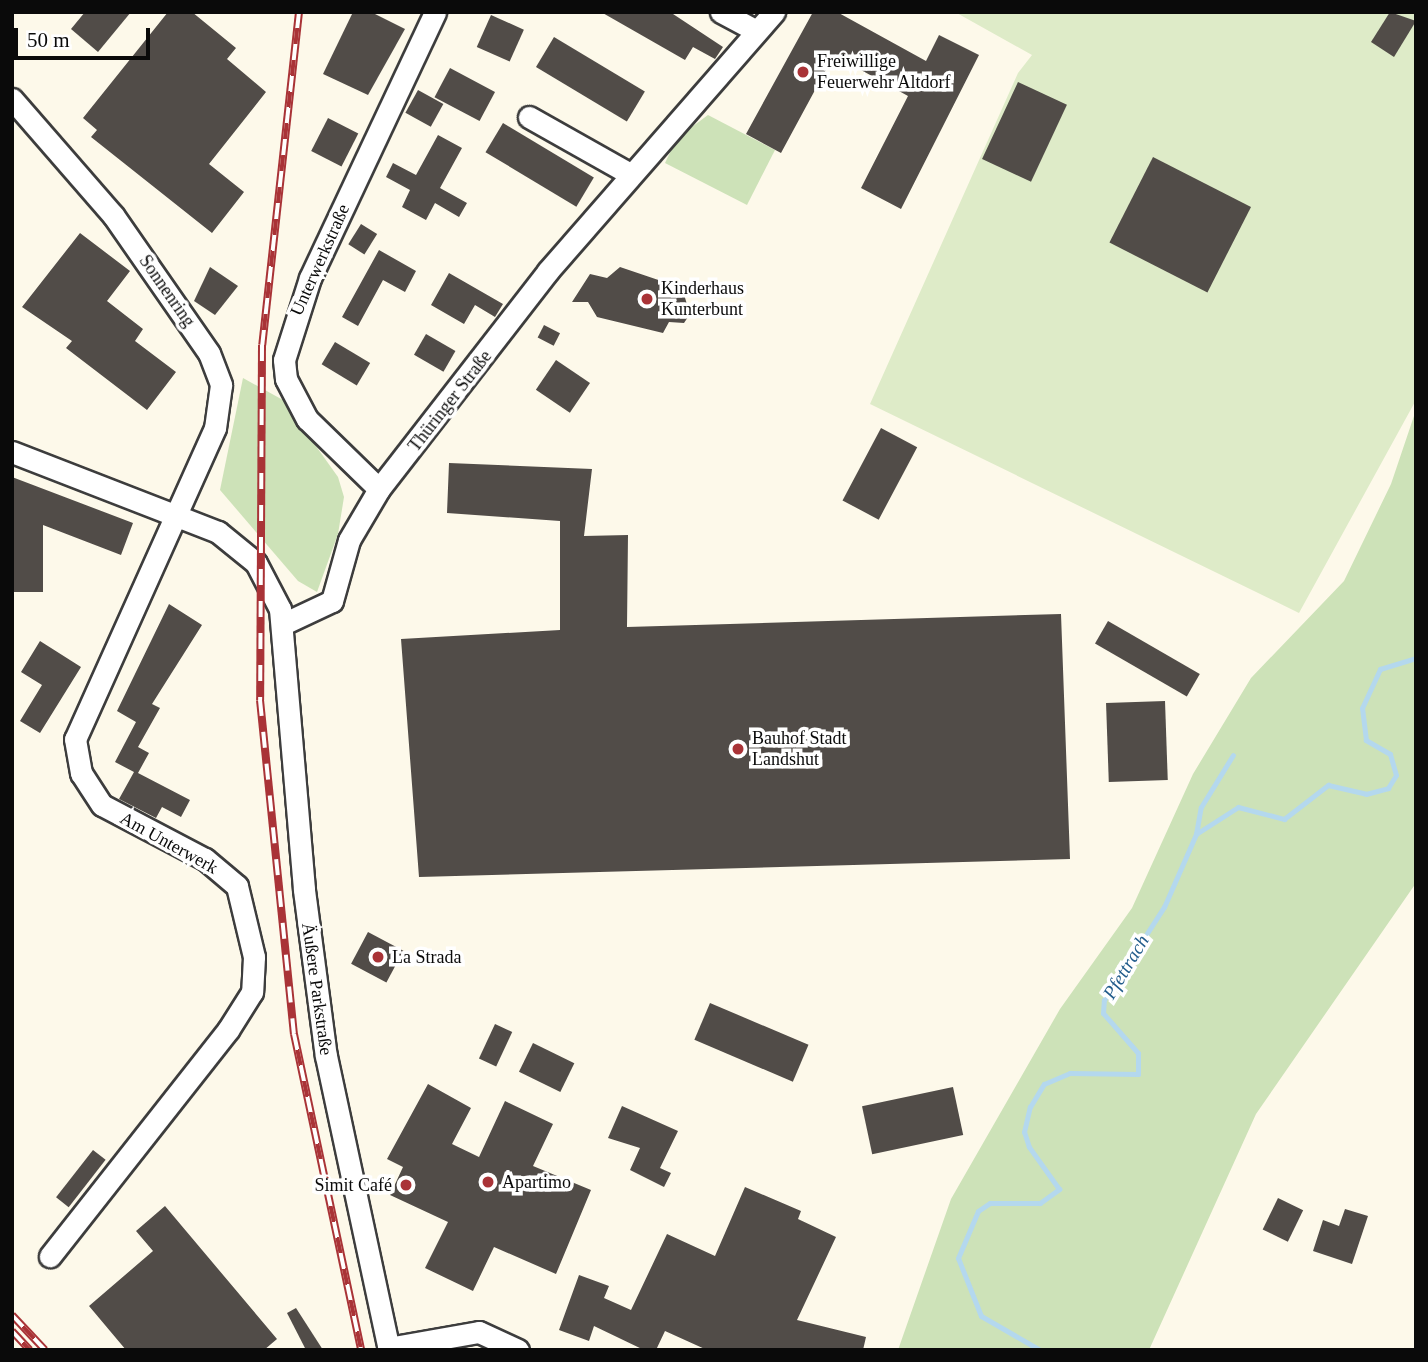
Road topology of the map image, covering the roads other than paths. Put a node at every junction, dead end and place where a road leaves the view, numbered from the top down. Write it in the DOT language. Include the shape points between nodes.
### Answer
graph roads {
  1 [pos="435,12"];
  2 [pos="721,12"];
  3 [pos="774,12"];
  4 [pos="756,31"];
  5 [pos="12,99"];
  6 [pos="529,117"];
  7 [pos="630,174"];
  8 [pos="12,452"];
  9 [pos="379,489"];
  10 [pos="177,515"];
  11 [pos="284,624"];
  12 [pos="50,1256"];
  13 [pos="388,1349"];
  14 [pos="518,1350"];
  1 -- 9 [label="street, Unterwerkstraße" via="310,278 284,360 286,379 307,419"];
  2 -- 4 [label="street"];
  3 -- 4 [label="street, Thüringer Straße"];
  4 -- 7 [label="street, Thüringer Straße"];
  5 -- 10 [label="street, Sonnenring" via="113,215 209,353 221,385 215,428"];
  6 -- 7 [label="street"];
  7 -- 9 [label="street, Thüringer Straße"];
  8 -- 10 [label="street"];
  9 -- 11 [label="street, Thüringer Straße" via="349,540 332,601"];
  10 -- 11 [label="street" via="218,532 256,563"];
  10 -- 12 [label="street, Am Unterwerk" via="78,723 77,755 102,805 205,859 237,886 253,939 252,992"];
  11 -- 13 [label="street, Äußere Parkstraße" via="303,890 326,1056"];
  13 -- 14 [label="street, Äußere Parkstraße" via="479,1332"];
}
